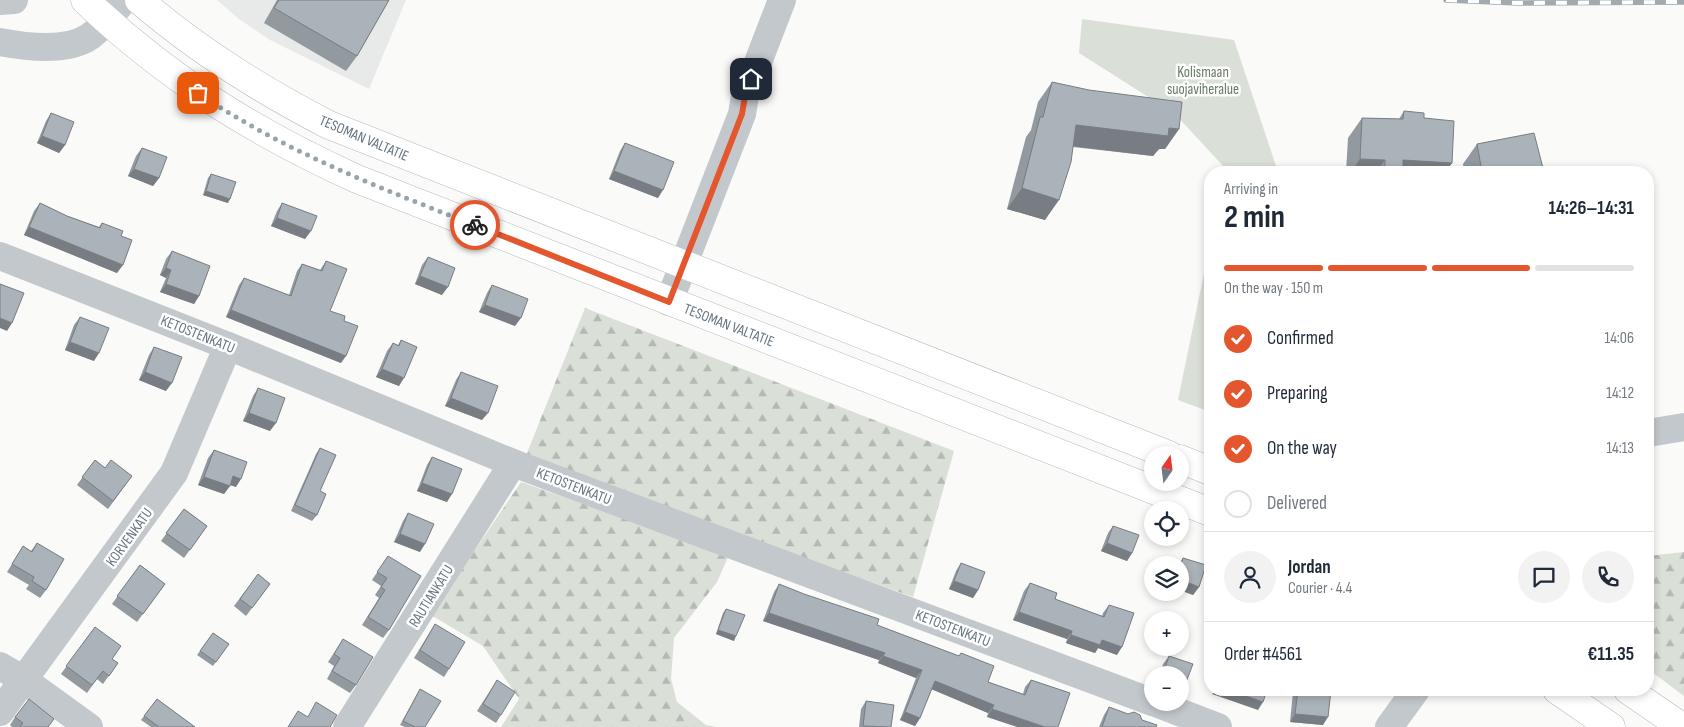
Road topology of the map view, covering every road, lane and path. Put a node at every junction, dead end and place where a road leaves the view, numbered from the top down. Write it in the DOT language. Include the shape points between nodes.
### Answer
graph roads {
  1 [pos="14,0"];
  2 [pos="85,0"];
  3 [pos="124,0"];
  4 [pos="139,0"];
  5 [pos="782,0"];
  6 [pos="0,1"];
  7 [pos="106,20"];
  8 [pos="0,42"];
  9 [pos="0,256"];
  10 [pos="683,264"];
  11 [pos="669,302"];
  12 [pos="228,346"];
  13 [pos="1684,427"];
  14 [pos="1654,432"];
  15 [pos="1146,446"];
  16 [pos="513,463"];
  17 [pos="1189,463"];
  18 [pos="1204,469"];
  19 [pos="1204,510"];
  20 [pos="0,666"];
  21 [pos="24,680"];
  22 [pos="1412,696"];
  23 [pos="1566,696"];
  24 [pos="1637,696"];
  25 [pos="1144,699"];
  26 [pos="1176,711"];
  27 [pos="0,712"];
  28 [pos="89,727"];
  29 [pos="347,727"];
  30 [pos="1218,727"];
  31 [pos="1389,727"];
  32 [pos="1611,727"];
  33 [pos="1682,727"];
  1 -- 6 [label="street"];
  2 -- 7 [label="main road, TESOMAN VALTATIE"];
  3 -- 7 [label="street"];
  4 -- 10 [label="main road, TESOMAN VALTATIE" via="225,66 329,125"];
  5 -- 10 [label="street" via="745,96 742,114"];
  7 -- 8 [label="street" via="90,37 77,43 56,46"];
  7 -- 11 [label="main road, TESOMAN VALTATIE" via="174,76 298,152 357,179"];
  9 -- 12 [label="street, KETOSTENKATU"];
  10 -- 11 [label="street"];
  10 -- 15 [label="main road, TESOMAN VALTATIE"];
  11 -- 19 [label="main road, TESOMAN VALTATIE"];
  12 -- 16 [label="street, KETOSTENKATU"];
  12 -- 21 [label="street, KORVENKATU" via="174,473"];
  13 -- 14 [label="street"];
  16 -- 25 [label="street, KETOSTENKATU"];
  16 -- 29 [label="street, RAUTIANKATU"];
  17 -- 18 [label="main road"];
  20 -- 21 [label="street"];
  21 -- 27 [label="street, KORVENKATU"];
  21 -- 28 [label="street"];
  22 -- 31 [label="street"];
  23 -- 32 [label="main road"];
  24 -- 33 [label="main road"];
  26 -- 30 [label="street, KETOSTENKATU"];
}
